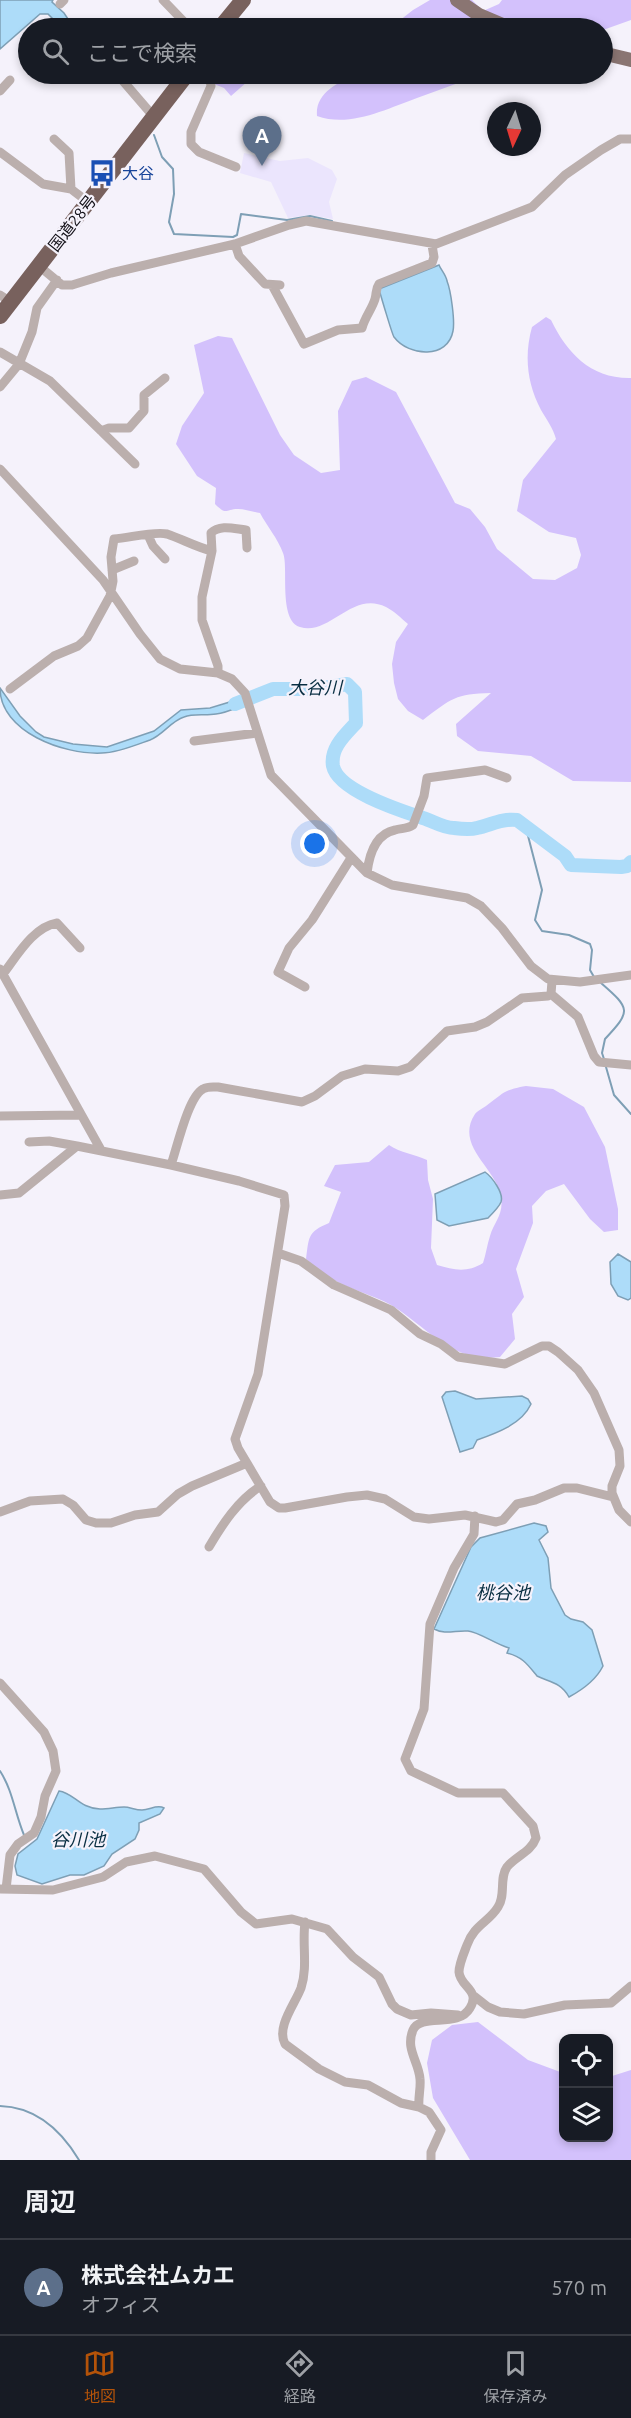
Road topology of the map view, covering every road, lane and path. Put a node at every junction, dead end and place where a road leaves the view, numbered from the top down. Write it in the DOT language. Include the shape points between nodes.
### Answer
graph roads {
  1 [pos="163,0"];
  2 [pos="243,0"];
  3 [pos="457,0"];
  4 [pos="180,18"];
  5 [pos="228,18"];
  6 [pos="486,18"];
  7 [pos="613,56"];
  8 [pos="631,60"];
  9 [pos="10,80"];
  10 [pos="126,84"];
  11 [pos="179,84"];
  12 [pos="211,84"];
  13 [pos="0,91"];
  14 [pos="154,117"];
  15 [pos="54,139"];
  16 [pos="631,139"];
  17 [pos="0,152"];
  18 [pos="236,167"];
  19 [pos="71,189"];
  20 [pos="88,202"];
  21 [pos="235,244"];
  22 [pos="432,245"];
  23 [pos="39,266"];
  24 [pos="57,280"];
  25 [pos="5,298"];
  26 [pos="0,316"];
  27 [pos="0,352"];
  28 [pos="19,364"];
  29 [pos="165,378"];
  30 [pos="0,387"];
  31 [pos="101,431"];
  32 [pos="135,464"];
  33 [pos="0,469"];
  34 [pos="148,535"];
  35 [pos="247,548"];
  36 [pos="212,551"];
  37 [pos="165,559"];
  38 [pos="134,561"];
  39 [pos="112,570"];
  40 [pos="111,592"];
  41 [pos="218,673"];
  42 [pos="10,689"];
  43 [pos="257,733"];
  44 [pos="194,741"];
  45 [pos="507,778"];
  46 [pos="351,858"];
  47 [pos="367,873"];
  48 [pos="80,948"];
  49 [pos="2,972"];
  50 [pos="631,975"];
  51 [pos="552,981"];
  52 [pos="305,987"];
  53 [pos="551,993"];
  54 [pos="631,1065"];
  55 [pos="80,1115"];
  56 [pos="0,1116"];
  57 [pos="29,1142"];
  58 [pos="77,1146"];
  59 [pos="101,1150"];
  60 [pos="171,1165"];
  61 [pos="0,1195"];
  62 [pos="278,1253"];
  63 [pos="247,1462"];
  64 [pos="261,1486"];
  65 [pos="613,1497"];
  66 [pos="0,1512"];
  67 [pos="475,1516"];
  68 [pos="631,1522"];
  69 [pos="208,1547"];
  70 [pos="0,1683"];
  71 [pos="3,1889"];
  72 [pos="305,1922"];
  73 [pos="631,1986"];
  74 [pos="474,1996"];
  75 [pos="463,2015"];
  76 [pos="419,2107"];
  77 [pos="431,2160"];
  1 -- 4 [label="street"];
  2 -- 5 [label="highway"];
  3 -- 6 [label="main road"];
  7 -- 8 [label="main road"];
  9 -- 13 [label="street"];
  10 -- 14 [label="street"];
  11 -- 14 [label="highway, 国道28号"];
  12 -- 18 [label="street" via="191,132 191,144 199,152"];
  14 -- 20 [label="highway, 国道28号"];
  15 -- 19 [label="street" via="69,153"];
  16 -- 22 [label="street" via="620,139 601,150 565,175 532,207"];
  17 -- 19 [label="street" via="43,184"];
  19 -- 20 [label="street"];
  20 -- 23 [label="highway, 国道28号"];
  21 -- 22 [label="street" via="306,221"];
  21 -- 22 [label="street" via="239,256 265,284 276,285 304,344 338,330 362,328 379,284 432,263"];
  21 -- 24 [label="street" via="72,285 62,285"];
  23 -- 24 [label="street"];
  23 -- 25 [label="highway, 国道28号"];
  24 -- 28 [label="street" via="37,308"];
  25 -- 26 [label="highway, 国道28号"];
  27 -- 28 [label="street"];
  28 -- 30 [label="street"];
  28 -- 31 [label="street" via="50,381"];
  29 -- 31 [label="street" via="144,395 144,411 129,428"];
  31 -- 32 [label="street"];
  33 -- 40 [label="street"];
  34 -- 36 [label="street" via="166,534"];
  34 -- 37 [label="street"];
  34 -- 39 [label="street" via="114,539"];
  35 -- 36 [label="street" via="246,530 222,528 211,533"];
  36 -- 41 [label="street" via="201,609"];
  38 -- 39 [label="street"];
  39 -- 40 [label="street"];
  40 -- 41 [label="street" via="160,659 180,669"];
  40 -- 42 [label="street" via="87,638 54,656"];
  41 -- 43 [label="street" via="232,679 245,693"];
  43 -- 44 [label="street"];
  43 -- 46 [label="street" via="272,775"];
  45 -- 47 [label="street" via="485,770 427,778 417,816 409,828 388,832 373,848"];
  46 -- 47 [label="street"];
  46 -- 52 [label="street" via="312,920 289,948 278,972"];
  47 -- 51 [label="street" via="392,885 474,902 491,914 537,972"];
  48 -- 49 [label="street" via="53,923 37,933"];
  49 -- 55 [label="street"];
  50 -- 51 [label="street" via="571,983"];
  51 -- 53 [label="street"];
  53 -- 54 [label="street" via="578,1017 594,1056 605,1063"];
  53 -- 60 [label="street" via="522,998 487,1022 447,1031 410,1067 398,1071 365,1069 342,1076 302,1102 205,1088 191,1105"];
  55 -- 56 [label="street"];
  55 -- 59 [label="street"];
  57 -- 58 [label="street"];
  58 -- 59 [label="street"];
  58 -- 61 [label="street" via="19,1193"];
  59 -- 60 [label="street"];
  60 -- 62 [label="street" via="284,1195"];
  62 -- 63 [label="street" via="258,1374 235,1435"];
  62 -- 65 [label="street" via="301,1261 334,1285 391,1310 458,1357 505,1364 542,1346 558,1352 578,1370 594,1393 619,1450 621,1460 612,1486"];
  63 -- 64 [label="street"];
  63 -- 66 [label="street" via="192,1486 158,1512 118,1522 86,1520 63,1499 30,1501"];
  64 -- 67 [label="street" via="270,1502 279,1508 367,1495 385,1499 414,1517"];
  64 -- 69 [label="street" via="243,1500"];
  65 -- 67 [label="street" via="564,1488 517,1504 498,1522"];
  65 -- 68 [label="street"];
  67 -- 74 [label="street" via="474,1534 454,1568 430,1624 424,1709 405,1759 411,1771 461,1794 503,1793 536,1833 531,1847 505,1869 499,1906 474,1930 466,1946 459,1971"];
  70 -- 71 [label="street" via="44,1731 55,1761 55,1775 41,1816 34,1833 10,1855"];
  71 -- 72 [label="street" via="53,1890 107,1875 126,1862 155,1856 204,1869 256,1924 292,1919"];
  72 -- 75 [label="street" via="329,1930 353,1957 380,1977 397,2009 411,2015"];
  72 -- 76 [label="street" via="303,1980 283,2028 285,2044 345,2082 368,2085 401,2103"];
  73 -- 74 [label="street" via="611,2003 565,2005 524,2014 500,2013"];
  74 -- 75 [label="street"];
  75 -- 76 [label="street" via="414,2028 411,2050 420,2079"];
  76 -- 77 [label="street" via="429,2112 441,2130"];
}
